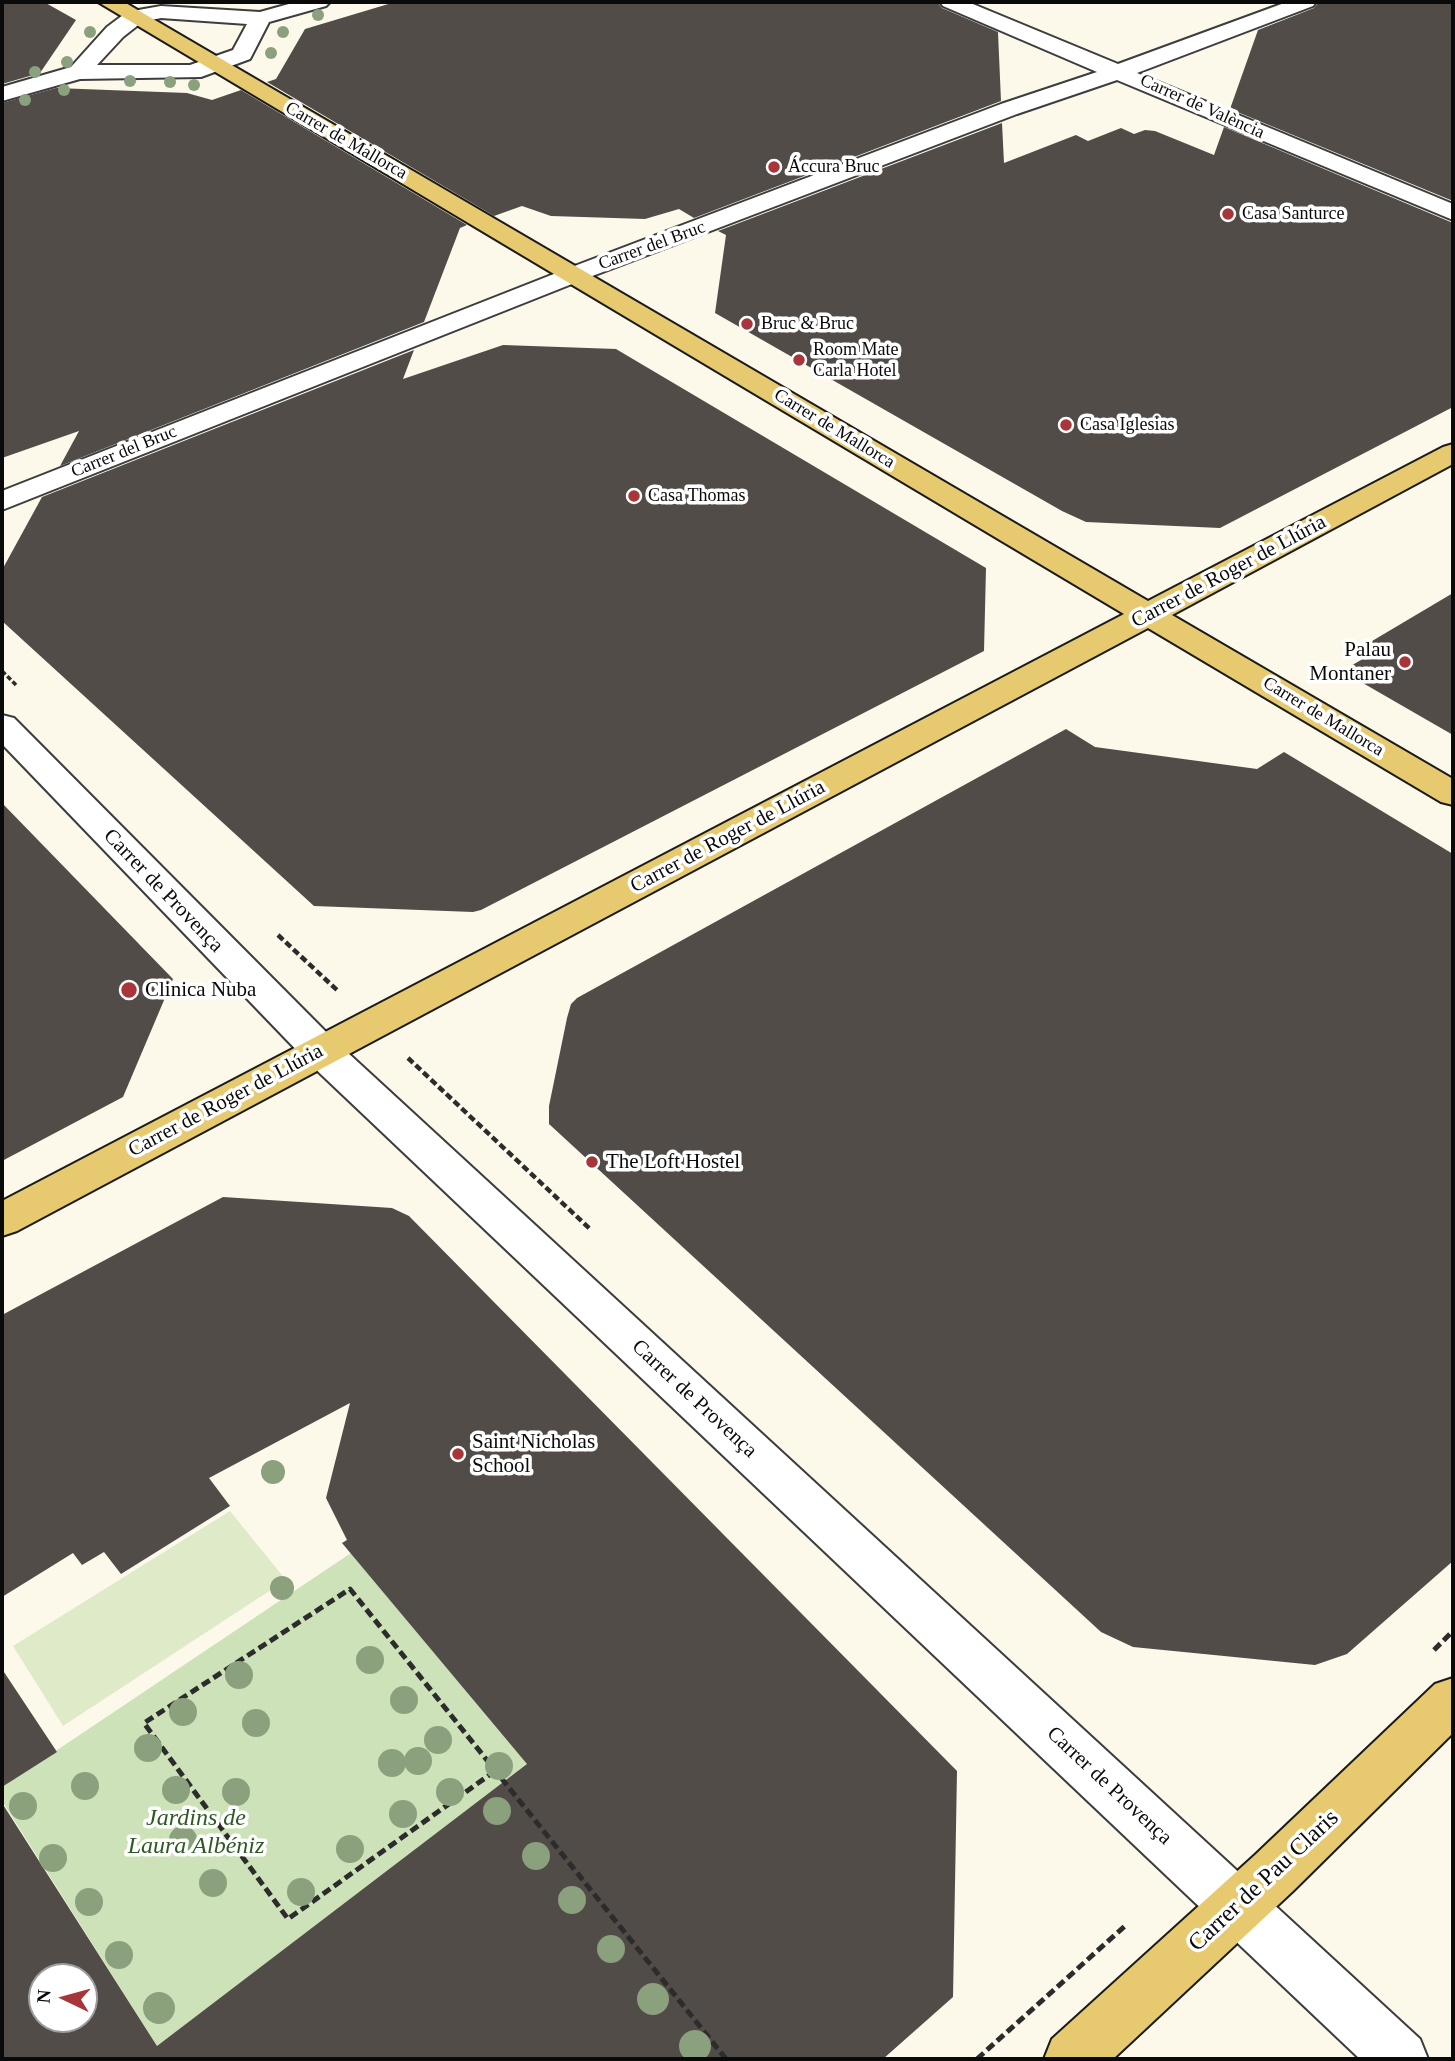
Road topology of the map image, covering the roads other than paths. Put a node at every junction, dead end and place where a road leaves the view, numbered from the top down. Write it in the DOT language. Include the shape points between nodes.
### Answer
graph roads {
  1 [pos="108,2"];
  2 [pos="320,2"];
  3 [pos="950,2"];
  4 [pos="1306,2"];
  5 [pos="135,17"];
  6 [pos="261,18"];
  7 [pos="215,65"];
  8 [pos="1121,71"];
  9 [pos="79,72"];
  10 [pos="2,94"];
  11 [pos="1453,213"];
  12 [pos="573,275"];
  13 [pos="1453,453"];
  14 [pos="2,501"];
  15 [pos="1149,614"];
  16 [pos="2,725"];
  17 [pos="1453,794"];
  18 [pos="321,1051"];
  19 [pos="2,1220"];
  20 [pos="1453,1700"];
  21 [pos="1236,1909"];
  22 [pos="1072,2059"];
  23 [pos="1400,2059"];
  1 -- 5 [label="main road, Carrer de Mallorca"];
  2 -- 6 [label="street"];
  3 -- 8 [label="street, Carrer de València"];
  4 -- 8 [label="street, Carrer del Bruc"];
  5 -- 6 [label="street" via="161,12"];
  5 -- 7 [label="main road, Carrer de Mallorca"];
  5 -- 9 [label="street"];
  6 -- 7 [label="street" via="242,53"];
  7 -- 9 [label="street" via="193,72"];
  7 -- 12 [label="main road, Carrer de Mallorca"];
  8 -- 11 [label="street, Carrer de València"];
  8 -- 12 [label="street, Carrer del Bruc"];
  9 -- 10 [label="street"];
  12 -- 14 [label="street, Carrer del Bruc"];
  12 -- 15 [label="main road, Carrer de Mallorca"];
  13 -- 15 [label="main road, Carrer de Roger de Llúria"];
  15 -- 17 [label="main road, Carrer de Mallorca"];
  15 -- 18 [label="main road, Carrer de Roger de Llúria"];
  16 -- 18 [label="street, Carrer de Provença"];
  18 -- 19 [label="main road, Carrer de Roger de Llúria"];
  18 -- 21 [label="street, Carrer de Provença"];
  20 -- 21 [label="main road, Carrer de Pau Claris"];
  21 -- 22 [label="main road, Carrer de Pau Claris"];
  21 -- 23 [label="street, Carrer de Provença"];
}
